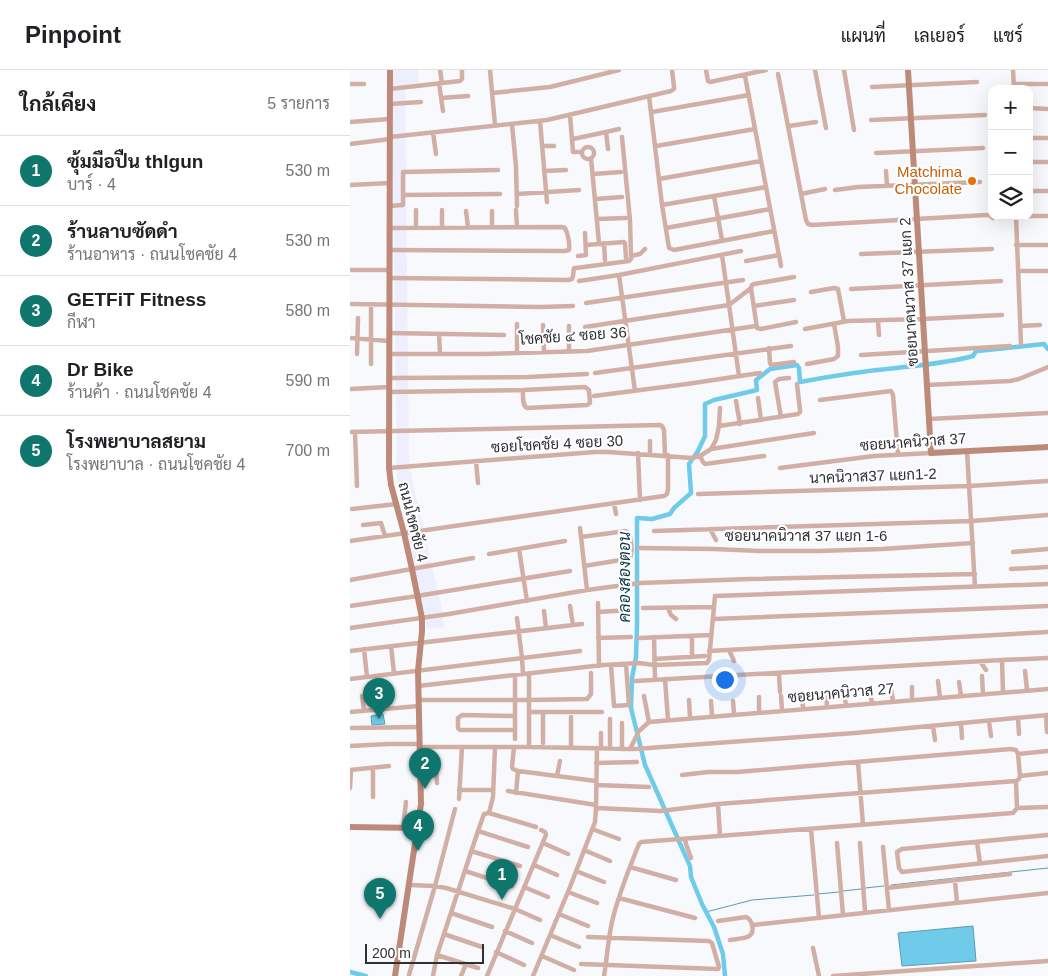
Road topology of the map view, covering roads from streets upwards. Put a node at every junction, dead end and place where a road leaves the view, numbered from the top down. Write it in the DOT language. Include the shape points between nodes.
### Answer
graph roads {
  1 [pos="390,70"];
  2 [pos="440,70"];
  3 [pos="462,70"];
  4 [pos="490,70"];
  5 [pos="619,70"];
  6 [pos="672,70"];
  7 [pos="706,70"];
  8 [pos="766,70"];
  9 [pos="816,70"];
  10 [pos="844,70"];
  11 [pos="908,70"];
  12 [pos="1014,70"];
  13 [pos="778,74"];
  14 [pos="745,76"];
  15 [pos="978,82"];
  16 [pos="440,83"];
  17 [pos="350,84"];
  18 [pos="364,84"];
  19 [pos="1048,84"];
  20 [pos="910,85"];
  21 [pos="1014,85"];
  22 [pos="1031,85"];
  23 [pos="872,87"];
  24 [pos="390,89"];
  25 [pos="492,93"];
  26 [pos="748,95"];
  27 [pos="468,96"];
  28 [pos="649,96"];
  29 [pos="441,98"];
  30 [pos="422,102"];
  31 [pos="390,104"];
  32 [pos="1033,108"];
  33 [pos="1048,109"];
  34 [pos="443,111"];
  35 [pos="652,112"];
  36 [pos="570,115"];
  37 [pos="985,115"];
  38 [pos="912,118"];
  39 [pos="390,119"];
  40 [pos="872,120"];
  41 [pos="350,122"];
  42 [pos="540,122"];
  43 [pos="816,122"];
  44 [pos="512,124"];
  45 [pos="495,125"];
  46 [pos="789,126"];
  47 [pos="826,128"];
  48 [pos="619,129"];
  49 [pos="755,129"];
  50 [pos="854,130"];
  51 [pos="432,132"];
  52 [pos="606,132"];
  53 [pos="622,137"];
  54 [pos="390,138"];
  55 [pos="1033,138"];
  56 [pos="1048,138"];
  57 [pos="573,139"];
  58 [pos="350,144"];
  59 [pos="542,146"];
  60 [pos="554,146"];
  61 [pos="656,146"];
  62 [pos="983,148"];
  63 [pos="608,149"];
  64 [pos="582,152"];
  65 [pos="913,152"];
  66 [pos="876,153"];
  67 [pos="436,154"];
  68 [pos="591,158"];
  69 [pos="761,161"];
  70 [pos="1033,162"];
  71 [pos="1048,162"];
  72 [pos="498,170"];
  73 [pos="566,170"];
  74 [pos="544,171"];
  75 [pos="886,171"];
  76 [pos="621,172"];
  77 [pos="593,174"];
  78 [pos="659,179"];
  79 [pos="980,182"];
  80 [pos="390,183"];
  81 [pos="350,185"];
  82 [pos="915,185"];
  83 [pos="887,186"];
  84 [pos="766,187"];
  85 [pos="825,189"];
  86 [pos="579,190"];
  87 [pos="835,190"];
  88 [pos="1033,191"];
  89 [pos="1048,191"];
  90 [pos="546,193"];
  91 [pos="500,194"];
  92 [pos="517,194"];
  93 [pos="801,194"];
  94 [pos="403,195"];
  95 [pos="714,196"];
  96 [pos="622,197"];
  97 [pos="595,199"];
  98 [pos="547,202"];
  99 [pos="662,205"];
  100 [pos="390,206"];
  101 [pos="770,209"];
  102 [pos="416,210"];
  103 [pos="442,210"];
  104 [pos="466,211"];
  105 [pos="492,211"];
  106 [pos="988,215"];
  107 [pos="1033,216"];
  108 [pos="1048,216"];
  109 [pos="626,218"];
  110 [pos="718,218"];
  111 [pos="917,218"];
  112 [pos="597,219"];
  113 [pos="1016,220"];
  114 [pos="802,224"];
  115 [pos="808,224"];
  116 [pos="492,226"];
  117 [pos="416,227"];
  118 [pos="442,227"];
  119 [pos="468,227"];
  120 [pos="517,227"];
  121 [pos="390,228"];
  122 [pos="666,228"];
  123 [pos="774,231"];
  124 [pos="585,232"];
  125 [pos="722,240"];
  126 [pos="602,243"];
  127 [pos="586,245"];
  128 [pos="1016,245"];
  129 [pos="1048,245"];
  130 [pos="645,249"];
  131 [pos="992,249"];
  132 [pos="390,250"];
  133 [pos="741,251"];
  134 [pos="919,252"];
  135 [pos="862,254"];
  136 [pos="722,255"];
  137 [pos="779,255"];
  138 [pos="578,256"];
  139 [pos="629,258"];
  140 [pos="605,260"];
  141 [pos="746,261"];
  142 [pos="781,266"];
  143 [pos="350,270"];
  144 [pos="1018,271"];
  145 [pos="1048,272"];
  146 [pos="390,274"];
  147 [pos="618,275"];
  148 [pos="794,277"];
  149 [pos="743,280"];
  150 [pos="579,281"];
  151 [pos="1000,281"];
  152 [pos="726,282"];
  153 [pos="921,286"];
  154 [pos="750,288"];
  155 [pos="851,288"];
  156 [pos="812,292"];
  157 [pos="622,298"];
  158 [pos="794,300"];
  159 [pos="586,303"];
  160 [pos="350,304"];
  161 [pos="371,304"];
  162 [pos="389,305"];
  163 [pos="573,306"];
  164 [pos="729,306"];
  165 [pos="754,306"];
  166 [pos="1002,315"];
  167 [pos="358,318"];
  168 [pos="922,319"];
  169 [pos="625,321"];
  170 [pos="846,321"];
  171 [pos="878,321"];
  172 [pos="796,322"];
  173 [pos="516,324"];
  174 [pos="834,324"];
  175 [pos="543,325"];
  176 [pos="1040,325"];
  177 [pos="568,326"];
  178 [pos="585,326"];
  179 [pos="756,326"];
  180 [pos="1020,326"];
  181 [pos="732,329"];
  182 [pos="805,330"];
  183 [pos="389,333"];
  184 [pos="439,334"];
  185 [pos="504,335"];
  186 [pos="879,335"];
  187 [pos="350,338"];
  188 [pos="358,339"];
  189 [pos="370,340"];
  190 [pos="389,341"];
  191 [pos="1021,344"];
  192 [pos="628,345"];
  193 [pos="791,346"];
  194 [pos="1010,346"];
  195 [pos="769,348"];
  196 [pos="569,351"];
  197 [pos="544,352"];
  198 [pos="736,352"];
  199 [pos="924,352"];
  200 [pos="517,353"];
  201 [pos="357,354"];
  202 [pos="389,354"];
  203 [pos="440,354"];
  204 [pos="861,355"];
  205 [pos="794,362"];
  206 [pos="371,364"];
  207 [pos="807,364"];
  208 [pos="632,367"];
  209 [pos="1048,367"];
  210 [pos="595,373"];
  211 [pos="760,373"];
  212 [pos="588,374"];
  213 [pos="739,376"];
  214 [pos="389,378"];
  215 [pos="789,378"];
  216 [pos="797,384"];
  217 [pos="927,385"];
  218 [pos="350,390"];
  219 [pos="389,390"];
  220 [pos="523,390"];
  221 [pos="635,391"];
  222 [pos="594,396"];
  223 [pos="758,398"];
  224 [pos="820,400"];
  225 [pos="736,401"];
  226 [pos="720,408"];
  227 [pos="1048,412"];
  228 [pos="781,417"];
  229 [pos="929,419"];
  230 [pos="761,420"];
  231 [pos="740,424"];
  232 [pos="719,426"];
  233 [pos="389,431"];
  234 [pos="352,432"];
  235 [pos="814,433"];
  236 [pos="650,441"];
  237 [pos="1048,447"];
  238 [pos="711,449"];
  239 [pos="967,451"];
  240 [pos="638,453"];
  241 [pos="931,453"];
  242 [pos="650,454"];
  243 [pos="898,454"];
  244 [pos="667,456"];
  245 [pos="764,456"];
  246 [pos="696,457"];
  247 [pos="476,461"];
  248 [pos="389,468"];
  249 [pos="780,468"];
  250 [pos="1048,481"];
  251 [pos="478,483"];
  252 [pos="357,486"];
  253 [pos="969,486"];
  254 [pos="698,494"];
  255 [pos="640,500"];
  256 [pos="614,503"];
  257 [pos="397,504"];
  258 [pos="352,510"];
  259 [pos="616,514"];
  260 [pos="1048,515"];
  261 [pos="972,521"];
  262 [pos="363,524"];
  263 [pos="580,528"];
  264 [pos="710,529"];
  265 [pos="654,531"];
  266 [pos="404,533"];
  267 [pos="385,536"];
  268 [pos="581,538"];
  269 [pos="716,540"];
  270 [pos="350,541"];
  271 [pos="565,541"];
  272 [pos="973,543"];
  273 [pos="639,548"];
  274 [pos="519,549"];
  275 [pos="1048,549"];
  276 [pos="1013,552"];
  277 [pos="489,554"];
  278 [pos="473,558"];
  279 [pos="584,566"];
  280 [pos="1048,567"];
  281 [pos="412,569"];
  282 [pos="1011,569"];
  283 [pos="570,571"];
  284 [pos="975,574"];
  285 [pos="524,578"];
  286 [pos="350,580"];
  287 [pos="1047,584"];
  288 [pos="976,587"];
  289 [pos="587,590"];
  290 [pos="417,596"];
  291 [pos="527,601"];
  292 [pos="598,603"];
  293 [pos="350,606"];
  294 [pos="570,606"];
  295 [pos="1048,606"];
  296 [pos="713,607"];
  297 [pos="644,608"];
  298 [pos="668,608"];
  299 [pos="630,610"];
  300 [pos="544,612"];
  301 [pos="598,612"];
  302 [pos="422,618"];
  303 [pos="517,618"];
  304 [pos="676,619"];
  305 [pos="712,619"];
  306 [pos="582,624"];
  307 [pos="573,625"];
  308 [pos="350,628"];
  309 [pos="546,628"];
  310 [pos="519,632"];
  311 [pos="1048,632"];
  312 [pos="711,635"];
  313 [pos="692,636"];
  314 [pos="631,637"];
  315 [pos="654,637"];
  316 [pos="598,638"];
  317 [pos="639,638"];
  318 [pos="421,643"];
  319 [pos="391,646"];
  320 [pos="364,649"];
  321 [pos="729,650"];
  322 [pos="350,651"];
  323 [pos="580,651"];
  324 [pos="709,651"];
  325 [pos="705,656"];
  326 [pos="692,657"];
  327 [pos="522,658"];
  328 [pos="1048,658"];
  329 [pos="654,659"];
  330 [pos="1002,660"];
  331 [pos="734,661"];
  332 [pos="980,661"];
  333 [pos="626,664"];
  334 [pos="611,665"];
  335 [pos="599,666"];
  336 [pos="654,666"];
  337 [pos="986,670"];
  338 [pos="418,671"];
  339 [pos="1025,671"];
  340 [pos="394,673"];
  341 [pos="529,673"];
  342 [pos="591,673"];
  343 [pos="523,674"];
  344 [pos="779,674"];
  345 [pos="368,676"];
  346 [pos="982,676"];
  347 [pos="350,679"];
  348 [pos="515,679"];
  349 [pos="655,680"];
  350 [pos="665,680"];
  351 [pos="938,681"];
  352 [pos="635,682"];
  353 [pos="959,682"];
  354 [pos="418,686"];
  355 [pos="912,687"];
  356 [pos="1048,688"];
  357 [pos="891,689"];
  358 [pos="1027,690"];
  359 [pos="870,691"];
  360 [pos="826,692"];
  361 [pos="1002,692"];
  362 [pos="802,693"];
  363 [pos="844,693"];
  364 [pos="983,694"];
  365 [pos="362,696"];
  366 [pos="644,696"];
  367 [pos="961,696"];
  368 [pos="758,697"];
  369 [pos="940,698"];
  370 [pos="515,700"];
  371 [pos="529,700"];
  372 [pos="689,700"];
  373 [pos="912,700"];
  374 [pos="711,701"];
  375 [pos="733,701"];
  376 [pos="893,701"];
  377 [pos="419,703"];
  378 [pos="872,703"];
  379 [pos="846,705"];
  380 [pos="827,706"];
  381 [pos="803,708"];
  382 [pos="364,710"];
  383 [pos="782,710"];
  384 [pos="350,712"];
  385 [pos="529,712"];
  386 [pos="543,712"];
  387 [pos="602,712"];
  388 [pos="759,712"];
  389 [pos="734,714"];
  390 [pos="1047,715"];
  391 [pos="515,716"];
  392 [pos="571,716"];
  393 [pos="712,716"];
  394 [pos="690,718"];
  395 [pos="1018,718"];
  396 [pos="610,719"];
  397 [pos="668,720"];
  398 [pos="989,721"];
  399 [pos="649,722"];
  400 [pos="622,723"];
  401 [pos="961,723"];
  402 [pos="933,726"];
  403 [pos="419,727"];
  404 [pos="350,728"];
  405 [pos="515,730"];
  406 [pos="1047,732"];
  407 [pos="601,733"];
  408 [pos="1019,734"];
  409 [pos="991,736"];
  410 [pos="962,738"];
  411 [pos="515,739"];
  412 [pos="935,740"];
  413 [pos="543,743"];
  414 [pos="350,746"];
  415 [pos="419,746"];
  416 [pos="462,747"];
  417 [pos="495,747"];
  418 [pos="514,747"];
  419 [pos="529,747"];
  420 [pos="571,747"];
  421 [pos="599,748"];
  422 [pos="610,748"];
  423 [pos="622,749"];
  424 [pos="633,749"];
  425 [pos="1048,751"];
  426 [pos="1018,754"];
  427 [pos="436,760"];
  428 [pos="560,760"];
  429 [pos="637,762"];
  430 [pos="858,762"];
  431 [pos="596,763"];
  432 [pos="389,766"];
  433 [pos="373,768"];
  434 [pos="420,769"];
  435 [pos="436,769"];
  436 [pos="351,770"];
  437 [pos="518,771"];
  438 [pos="1047,773"];
  439 [pos="682,775"];
  440 [pos="557,776"];
  441 [pos="1020,776"];
  442 [pos="1016,781"];
  443 [pos="437,783"];
  444 [pos="596,783"];
  445 [pos="649,787"];
  446 [pos="350,788"];
  447 [pos="459,790"];
  448 [pos="493,790"];
  449 [pos="508,792"];
  450 [pos="516,793"];
  451 [pos="860,793"];
  452 [pos="373,797"];
  453 [pos="459,799"];
  454 [pos="406,802"];
  455 [pos="718,804"];
  456 [pos="596,807"];
  457 [pos="1048,807"];
  458 [pos="1017,808"];
  459 [pos="455,809"];
  460 [pos="489,813"];
  461 [pos="863,825"];
  462 [pos="350,827"];
  463 [pos="403,828"];
  464 [pos="418,828"];
  465 [pos="592,829"];
  466 [pos="811,829"];
  467 [pos="478,831"];
  468 [pos="1048,835"];
  469 [pos="720,836"];
  470 [pos="619,839"];
  471 [pos="684,839"];
  472 [pos="977,842"];
  473 [pos="543,843"];
  474 [pos="837,843"];
  475 [pos="860,843"];
  476 [pos="528,847"];
  477 [pos="883,847"];
  478 [pos="584,850"];
  479 [pos="471,851"];
  480 [pos="568,854"];
  481 [pos="1048,856"];
  482 [pos="691,858"];
  483 [pos="610,861"];
  484 [pos="980,863"];
  485 [pos="534,865"];
  486 [pos="520,866"];
  487 [pos="630,867"];
  488 [pos="465,871"];
  489 [pos="576,871"];
  490 [pos="1010,874"];
  491 [pos="557,875"];
  492 [pos="676,880"];
  493 [pos="955,881"];
  494 [pos="604,882"];
  495 [pos="409,885"];
  496 [pos="435,886"];
  497 [pos="512,886"];
  498 [pos="524,887"];
  499 [pos="887,888"];
  500 [pos="458,892"];
  501 [pos="568,892"];
  502 [pos="1048,893"];
  503 [pos="548,897"];
  504 [pos="619,898"];
  505 [pos="957,902"];
  506 [pos="597,904"];
  507 [pos="515,909"];
  508 [pos="889,910"];
  509 [pos="865,912"];
  510 [pos="451,913"];
  511 [pos="559,914"];
  512 [pos="843,915"];
  513 [pos="696,918"];
  514 [pos="819,918"];
  515 [pos="540,920"];
  516 [pos="718,921"];
  517 [pos="753,925"];
  518 [pos="588,926"];
  519 [pos="492,927"];
  520 [pos="505,932"];
  521 [pos="444,934"];
  522 [pos="550,935"];
  523 [pos="588,937"];
  524 [pos="610,937"];
  525 [pos="730,940"];
  526 [pos="532,943"];
  527 [pos="579,947"];
  528 [pos="482,948"];
  529 [pos="813,948"];
  530 [pos="496,952"];
  531 [pos="437,955"];
  532 [pos="542,956"];
  533 [pos="1048,961"];
  534 [pos="466,964"];
  535 [pos="582,964"];
  536 [pos="606,964"];
  537 [pos="524,965"];
  538 [pos="478,968"];
  539 [pos="574,970"];
  540 [pos="409,975"];
  541 [pos="395,976"];
  542 [pos="433,976"];
  543 [pos="461,976"];
  544 [pos="488,976"];
  545 [pos="533,976"];
  546 [pos="604,976"];
  547 [pos="819,976"];
  548 [pos="832,976"];
  1 -- 24 [label="street, ถนนโชคชัย 4"];
  2 -- 16 [label="street"];
  3 -- 16 [label="street" via="460,81"];
  4 -- 25 [label="street"];
  5 -- 25 [label="street" via="550,86"];
  6 -- 28 [label="street" via="673,91"];
  7 -- 8 [label="street" via="708,81 713,82"];
  9 -- 47 [label="street"];
  10 -- 50 [label="street"];
  11 -- 20 [label="street, ซอยนาคนวาส 37 แยก 2"];
  12 -- 21 [label="street"];
  13 -- 46 [label="street"];
  14 -- 26 [label="street"];
  15 -- 20 [label="street"];
  16 -- 24 [label="street"];
  16 -- 29 [label="street"];
  17 -- 18 [label="street"];
  19 -- 22 [label="street"];
  20 -- 23 [label="street"];
  20 -- 38 [label="street, ซอยนาคนวาส 37 แยก 2"];
  24 -- 31 [label="street, ถนนโชคชัย 4"];
  25 -- 45 [label="street"];
  26 -- 35 [label="street"];
  26 -- 49 [label="street"];
  27 -- 29 [label="street"];
  28 -- 35 [label="street"];
  28 -- 36 [label="street"];
  29 -- 34 [label="street"];
  30 -- 31 [label="street"];
  31 -- 39 [label="street, ถนนโชคชัย 4"];
  32 -- 33 [label="street"];
  35 -- 61 [label="street"];
  36 -- 42 [label="street"];
  36 -- 57 [label="street"];
  37 -- 38 [label="street"];
  38 -- 40 [label="street"];
  38 -- 65 [label="street, ซอยนาคนวาส 37 แยก 2"];
  39 -- 41 [label="street"];
  39 -- 54 [label="street, ถนนโชคชัย 4"];
  42 -- 44 [label="street"];
  42 -- 59 [label="street"];
  43 -- 46 [label="street"];
  44 -- 45 [label="street"];
  44 -- 92 [label="street"];
  45 -- 51 [label="street"];
  46 -- 93 [label="street"];
  48 -- 52 [label="street"];
  49 -- 61 [label="street"];
  49 -- 69 [label="street"];
  51 -- 54 [label="street"];
  51 -- 67 [label="street"];
  52 -- 57 [label="street"];
  52 -- 63 [label="street"];
  53 -- 139 [label="street" via="630,220"];
  54 -- 58 [label="street"];
  54 -- 80 [label="street, ถนนโชคชัย 4"];
  55 -- 56 [label="street"];
  57 -- 64 [label="street" via="573,152"];
  59 -- 60 [label="street"];
  59 -- 74 [label="street"];
  61 -- 78 [label="street"];
  62 -- 65 [label="street"];
  64 -- 68 [label="street" via="585,158"];
  64 -- 68 [label="street" via="591,148 594,153"];
  65 -- 66 [label="street"];
  65 -- 82 [label="street, ซอยนาคนวาส 37 แยก 2"];
  68 -- 77 [label="street"];
  69 -- 78 [label="street"];
  69 -- 84 [label="street"];
  70 -- 71 [label="street"];
  72 -- 94 [label="street" via="404,172"];
  73 -- 74 [label="street"];
  74 -- 90 [label="street"];
  75 -- 83 [label="street"];
  76 -- 77 [label="street"];
  77 -- 97 [label="street"];
  78 -- 99 [label="street"];
  79 -- 82 [label="street"];
  80 -- 81 [label="street"];
  80 -- 100 [label="street, ถนนโชคชัย 4"];
  82 -- 83 [label="street"];
  82 -- 111 [label="street, ซอยนาคนวาส 37 แยก 2"];
  83 -- 87 [label="street"];
  84 -- 95 [label="street"];
  84 -- 101 [label="street"];
  85 -- 93 [label="street"];
  86 -- 90 [label="street"];
  88 -- 89 [label="street"];
  90 -- 92 [label="street"];
  90 -- 98 [label="street"];
  91 -- 94 [label="street"];
  92 -- 120 [label="street"];
  93 -- 115 [label="street"];
  94 -- 100 [label="street" via="402,206"];
  95 -- 99 [label="street"];
  95 -- 110 [label="street"];
  96 -- 97 [label="street"];
  97 -- 112 [label="street"];
  99 -- 122 [label="street"];
  100 -- 121 [label="street, ถนนโชคชัย 4"];
  101 -- 110 [label="street"];
  101 -- 123 [label="street"];
  102 -- 117 [label="street"];
  103 -- 118 [label="street"];
  104 -- 119 [label="street"];
  105 -- 116 [label="street"];
  106 -- 111 [label="street"];
  107 -- 108 [label="street"];
  109 -- 112 [label="street"];
  110 -- 122 [label="street"];
  110 -- 125 [label="street"];
  111 -- 115 [label="street"];
  111 -- 134 [label="street, ซอยนาคนวาส 37 แยก 2"];
  112 -- 126 [label="street"];
  113 -- 128 [label="street"];
  114 -- 115 [label="street"];
  116 -- 119 [label="street"];
  116 -- 120 [label="street"];
  117 -- 118 [label="street"];
  117 -- 121 [label="street"];
  118 -- 119 [label="street"];
  120 -- 132 [label="street" via="565,228 569,250"];
  121 -- 132 [label="street, ถนนโชคชัย 4"];
  122 -- 125 [label="street" via="669,248 674,250"];
  123 -- 125 [label="street"];
  123 -- 137 [label="street"];
  124 -- 127 [label="street"];
  126 -- 127 [label="street"];
  126 -- 139 [label="street" via="624,242"];
  126 -- 140 [label="street"];
  127 -- 138 [label="street" via="586,254"];
  128 -- 129 [label="street"];
  128 -- 144 [label="street"];
  130 -- 139 [label="street"];
  131 -- 134 [label="street"];
  132 -- 146 [label="street, ถนนโชคชัย 4"];
  133 -- 136 [label="street"];
  134 -- 135 [label="street"];
  134 -- 153 [label="street, ซอยนาคนวาส 37 แยก 2"];
  136 -- 147 [label="street"];
  136 -- 152 [label="street"];
  137 -- 141 [label="street"];
  137 -- 142 [label="street"];
  139 -- 146 [label="street" via="629,261 574,268 572,279 568,280"];
  143 -- 146 [label="street"];
  144 -- 145 [label="street"];
  144 -- 180 [label="street"];
  146 -- 162 [label="street, ถนนโชคชัย 4"];
  147 -- 150 [label="street"];
  147 -- 157 [label="street"];
  148 -- 154 [label="street" via="752,284"];
  149 -- 152 [label="street"];
  151 -- 153 [label="street"];
  152 -- 157 [label="street"];
  152 -- 164 [label="street"];
  153 -- 155 [label="street"];
  153 -- 168 [label="street, ซอยนาคนวาส 37 แยก 2"];
  154 -- 164 [label="street"];
  154 -- 165 [label="street"];
  156 -- 170 [label="street" via="838,289"];
  157 -- 159 [label="street"];
  157 -- 169 [label="street"];
  158 -- 165 [label="street"];
  160 -- 161 [label="street"];
  161 -- 162 [label="street"];
  161 -- 189 [label="street"];
  162 -- 163 [label="street"];
  162 -- 183 [label="street, ถนนโชคชัย 4"];
  164 -- 169 [label="street"];
  164 -- 181 [label="street"];
  165 -- 179 [label="street"];
  166 -- 168 [label="street"];
  167 -- 188 [label="street"];
  168 -- 171 [label="street"];
  168 -- 199 [label="street, ซอยนาคนวาส 37 แยก 2"];
  169 -- 178 [label="street"];
  169 -- 192 [label="street"];
  170 -- 171 [label="street"];
  170 -- 174 [label="street"];
  171 -- 186 [label="street"];
  172 -- 179 [label="street, โชคชัย ๔ ซอย 36" via="761,329"];
  173 -- 200 [label="street"];
  174 -- 182 [label="street"];
  174 -- 207 [label="street" via="838,356"];
  175 -- 197 [label="street"];
  176 -- 180 [label="street"];
  177 -- 196 [label="street"];
  179 -- 181 [label="street, โชคชัย ๔ ซอย 36"];
  180 -- 191 [label="street"];
  181 -- 192 [label="street, โชคชัย ๔ ซอย 36"];
  181 -- 198 [label="street"];
  183 -- 184 [label="street"];
  183 -- 190 [label="street, ถนนโชคชัย 4"];
  184 -- 185 [label="street"];
  184 -- 203 [label="street"];
  187 -- 188 [label="street"];
  188 -- 189 [label="street"];
  188 -- 201 [label="street"];
  189 -- 190 [label="street"];
  189 -- 206 [label="street"];
  190 -- 202 [label="street, ถนนโชคชัย 4"];
  192 -- 196 [label="street, โชคชัย ๔ ซอย 36"];
  192 -- 208 [label="street"];
  193 -- 195 [label="street"];
  194 -- 199 [label="street"];
  195 -- 198 [label="street"];
  195 -- 205 [label="street" via="771,365"];
  196 -- 197 [label="street, โชคชัย ๔ ซอย 36"];
  197 -- 200 [label="street, โชคชัย ๔ ซอย 36"];
  198 -- 208 [label="street"];
  198 -- 213 [label="street"];
  199 -- 204 [label="street"];
  199 -- 217 [label="street, ซอยนาคนวาส 37 แยก 2"];
  200 -- 203 [label="street, โชคชัย ๔ ซอย 36"];
  202 -- 203 [label="street, โชคชัย ๔ ซอย 36"];
  202 -- 214 [label="street, ถนนโชคชัย 4"];
  208 -- 210 [label="street"];
  208 -- 221 [label="street"];
  209 -- 217 [label="street" via="1015,380"];
  211 -- 213 [label="street"];
  212 -- 214 [label="street"];
  213 -- 221 [label="street"];
  214 -- 219 [label="street, ถนนโชคชัย 4"];
  215 -- 228 [label="street" via="775,382"];
  216 -- 228 [label="street" via="800,412"];
  217 -- 229 [label="street, ซอยนาคนวาส 37 แยก 2"];
  218 -- 219 [label="street"];
  219 -- 220 [label="street"];
  219 -- 233 [label="street, ถนนโชคชัย 4"];
  220 -- 220 [label="street" via="585,387 589,390 590,404 527,408 524,407"];
  221 -- 222 [label="street"];
  223 -- 230 [label="street"];
  224 -- 243 [label="street" via="891,391"];
  225 -- 231 [label="street"];
  226 -- 232 [label="street"];
  227 -- 229 [label="street"];
  228 -- 230 [label="street"];
  229 -- 241 [label="street, ซอยนาคนวาส 37 แยก 2"];
  230 -- 231 [label="street"];
  231 -- 232 [label="street"];
  232 -- 238 [label="street"];
  233 -- 234 [label="street"];
  233 -- 244 [label="street" via="660,425 664,430"];
  233 -- 248 [label="street, ถนนโชคชัย 4"];
  234 -- 252 [label="street"];
  235 -- 238 [label="street"];
  236 -- 242 [label="street"];
  237 -- 239 [label="street, ซอยนาคนิวาส 37"];
  238 -- 246 [label="street"];
  239 -- 241 [label="street, ซอยนาคนิวาส 37"];
  239 -- 253 [label="street"];
  240 -- 242 [label="street, ซอยโชคชัย 4 ซอย 30"];
  240 -- 247 [label="street, ซอยโชคชัย 4 ซอย 30" via="595,452"];
  240 -- 255 [label="street"];
  241 -- 243 [label="street, ซอยนาคนิวาส 37"];
  242 -- 244 [label="street, ซอยโชคชัย 4 ซอย 30"];
  243 -- 249 [label="street, ซอยนาคนิวาส 37"];
  244 -- 246 [label="street, ซอยโชคชัย 4 ซอย 30"];
  244 -- 255 [label="street" via="667,494"];
  245 -- 246 [label="street, ซอยโชคชัย 4 ซอย 30" via="709,464"];
  247 -- 248 [label="street, ซอยโชคชัย 4 ซอย 30"];
  247 -- 251 [label="street"];
  248 -- 257 [label="street, ถนนโชคชัย 4"];
  250 -- 253 [label="street, นาคนิวาส37 แยก1-2"];
  253 -- 254 [label="street, นาคนิวาส37 แยก1-2"];
  253 -- 261 [label="street"];
  255 -- 256 [label="street"];
  256 -- 259 [label="street"];
  256 -- 266 [label="street"];
  257 -- 258 [label="street"];
  257 -- 266 [label="street, ถนนโชคชัย 4"];
  260 -- 261 [label="street"];
  261 -- 264 [label="street"];
  261 -- 272 [label="street"];
  262 -- 267 [label="street" via="381,523"];
  263 -- 268 [label="street"];
  264 -- 265 [label="street"];
  264 -- 269 [label="street"];
  266 -- 267 [label="street"];
  266 -- 281 [label="street, ถนนโชคชัย 4"];
  267 -- 270 [label="street"];
  268 -- 279 [label="street"];
  268 -- 279 [label="street" via="626,531 630,536 630,558"];
  271 -- 274 [label="street"];
  272 -- 273 [label="street, ซอยนาคนิวาส 37 แยก 1-6" via="808,551"];
  272 -- 284 [label="street"];
  274 -- 277 [label="street"];
  274 -- 285 [label="street"];
  275 -- 276 [label="street"];
  278 -- 281 [label="street"];
  279 -- 289 [label="street"];
  280 -- 282 [label="street"];
  281 -- 286 [label="street"];
  281 -- 290 [label="street, ถนนโชคชัย 4"];
  283 -- 285 [label="street"];
  284 -- 288 [label="street"];
  284 -- 289 [label="street" via="749,579 637,584"];
  285 -- 290 [label="street"];
  285 -- 291 [label="street"];
  287 -- 288 [label="street"];
  288 -- 296 [label="street" via="715,596"];
  289 -- 291 [label="street"];
  290 -- 293 [label="street"];
  290 -- 302 [label="street, ถนนโชคชัย 4"];
  291 -- 302 [label="street"];
  292 -- 301 [label="street"];
  294 -- 307 [label="street"];
  295 -- 305 [label="street"];
  296 -- 298 [label="street"];
  296 -- 305 [label="street"];
  297 -- 298 [label="street"];
  298 -- 304 [label="street"];
  299 -- 301 [label="street"];
  300 -- 309 [label="street"];
  301 -- 316 [label="street"];
  302 -- 308 [label="street"];
  302 -- 318 [label="street, ถนนโชคชัย 4"];
  303 -- 310 [label="street"];
  305 -- 312 [label="street"];
  306 -- 307 [label="street"];
  307 -- 309 [label="street"];
  309 -- 310 [label="street"];
  310 -- 318 [label="street"];
  310 -- 327 [label="street"];
  311 -- 321 [label="street"];
  312 -- 313 [label="street"];
  312 -- 324 [label="street"];
  313 -- 315 [label="street"];
  313 -- 326 [label="street"];
  314 -- 316 [label="street"];
  315 -- 317 [label="street"];
  315 -- 329 [label="street"];
  316 -- 335 [label="street"];
  318 -- 319 [label="street"];
  318 -- 338 [label="street, ถนนโชคชัย 4"];
  319 -- 320 [label="street"];
  319 -- 340 [label="street"];
  320 -- 322 [label="street"];
  320 -- 345 [label="street"];
  321 -- 324 [label="street"];
  321 -- 331 [label="street"];
  323 -- 327 [label="street"];
  324 -- 336 [label="street" via="707,663"];
  325 -- 326 [label="street"];
  326 -- 329 [label="street"];
  327 -- 338 [label="street"];
  327 -- 343 [label="street"];
  328 -- 330 [label="street"];
  329 -- 336 [label="street"];
  330 -- 332 [label="street"];
  330 -- 361 [label="street"];
  332 -- 337 [label="street"];
  332 -- 344 [label="street"];
  333 -- 334 [label="street"];
  333 -- 334 [label="street" via="629,705 614,706"];
  333 -- 336 [label="street"];
  334 -- 335 [label="street"];
  335 -- 341 [label="street"];
  336 -- 349 [label="street"];
  338 -- 340 [label="street"];
  338 -- 354 [label="street, ถนนโชคชัย 4"];
  339 -- 358 [label="street"];
  340 -- 345 [label="street"];
  341 -- 343 [label="street"];
  341 -- 371 [label="street"];
  342 -- 371 [label="street" via="591,694 587,699"];
  343 -- 354 [label="street"];
  344 -- 350 [label="street"];
  344 -- 383 [label="street"];
  345 -- 347 [label="street"];
  346 -- 364 [label="street"];
  348 -- 370 [label="street"];
  349 -- 350 [label="street"];
  349 -- 352 [label="street"];
  350 -- 397 [label="street"];
  351 -- 369 [label="street"];
  353 -- 367 [label="street"];
  354 -- 377 [label="street, ถนนโชคชัย 4"];
  355 -- 373 [label="street"];
  356 -- 358 [label="street, ซอยนาคนิวาส 27"];
  357 -- 376 [label="street"];
  358 -- 361 [label="street, ซอยนาคนิวาส 27"];
  359 -- 378 [label="street"];
  360 -- 380 [label="street"];
  361 -- 364 [label="street, ซอยนาคนิวาส 27"];
  362 -- 381 [label="street"];
  363 -- 379 [label="street"];
  364 -- 367 [label="street, ซอยนาคนิวาส 27"];
  365 -- 382 [label="street"];
  366 -- 399 [label="street"];
  367 -- 369 [label="street, ซอยนาคนิวาส 27"];
  368 -- 388 [label="street"];
  369 -- 373 [label="street, ซอยนาคนิวาส 27"];
  370 -- 371 [label="street"];
  370 -- 377 [label="street"];
  370 -- 391 [label="street"];
  371 -- 385 [label="street"];
  372 -- 394 [label="street"];
  373 -- 376 [label="street, ซอยนาคนิวาส 27"];
  374 -- 393 [label="street"];
  375 -- 389 [label="street"];
  376 -- 378 [label="street, ซอยนาคนิวาส 27"];
  377 -- 382 [label="street"];
  377 -- 403 [label="street, ถนนโชคชัย 4"];
  378 -- 379 [label="street, ซอยนาคนิวาส 27"];
  379 -- 380 [label="street, ซอยนาคนิวาส 27"];
  380 -- 381 [label="street, ซอยนาคนิวาส 27"];
  381 -- 383 [label="street, ซอยนาคนิวาส 27"];
  382 -- 384 [label="street"];
  383 -- 388 [label="street, ซอยนาคนิวาส 27"];
  385 -- 386 [label="street"];
  385 -- 419 [label="street"];
  386 -- 387 [label="street"];
  386 -- 413 [label="street"];
  388 -- 389 [label="street, ซอยนาคนิวาส 27"];
  389 -- 393 [label="street, ซอยนาคนิวาส 27"];
  390 -- 395 [label="street"];
  390 -- 406 [label="street"];
  391 -- 405 [label="street"];
  391 -- 405 [label="street" via="458,718 460,730"];
  392 -- 420 [label="street"];
  393 -- 394 [label="street, ซอยนาคนิวาส 27"];
  394 -- 397 [label="street, ซอยนาคนิวาส 27"];
  395 -- 398 [label="street"];
  395 -- 408 [label="street"];
  396 -- 422 [label="street"];
  397 -- 399 [label="street, ซอยนาคนิวาส 27"];
  398 -- 401 [label="street"];
  398 -- 409 [label="street"];
  399 -- 424 [label="street" via="636,736"];
  400 -- 423 [label="street"];
  401 -- 402 [label="street"];
  401 -- 410 [label="street"];
  402 -- 412 [label="street"];
  402 -- 424 [label="street"];
  403 -- 404 [label="street"];
  403 -- 415 [label="street, ถนนโชคชัย 4"];
  405 -- 411 [label="street"];
  407 -- 421 [label="street"];
  414 -- 415 [label="street"];
  415 -- 416 [label="street"];
  415 -- 434 [label="street, ถนนโชคชัย 4"];
  416 -- 417 [label="street"];
  416 -- 447 [label="street"];
  417 -- 418 [label="street"];
  417 -- 448 [label="street"];
  418 -- 419 [label="street"];
  418 -- 437 [label="street" via="512,766"];
  419 -- 420 [label="street"];
  420 -- 421 [label="street"];
  421 -- 422 [label="street"];
  421 -- 431 [label="street"];
  422 -- 423 [label="street"];
  423 -- 424 [label="street"];
  425 -- 426 [label="street"];
  426 -- 430 [label="street" via="1011,749"];
  426 -- 441 [label="street"];
  427 -- 435 [label="street"];
  428 -- 440 [label="street"];
  429 -- 431 [label="street"];
  430 -- 439 [label="street"];
  430 -- 451 [label="street"];
  431 -- 444 [label="street"];
  432 -- 433 [label="street"];
  433 -- 436 [label="street"];
  433 -- 452 [label="street"];
  434 -- 435 [label="street"];
  434 -- 464 [label="street, ถนนโชคชัย 4"];
  435 -- 443 [label="street"];
  436 -- 446 [label="street"];
  437 -- 440 [label="street"];
  437 -- 450 [label="street"];
  438 -- 441 [label="street"];
  440 -- 444 [label="street"];
  441 -- 442 [label="street"];
  442 -- 451 [label="street"];
  442 -- 458 [label="street"];
  444 -- 445 [label="street"];
  444 -- 456 [label="street"];
  447 -- 448 [label="street"];
  447 -- 453 [label="street"];
  448 -- 460 [label="street"];
  449 -- 450 [label="street"];
  450 -- 456 [label="street"];
  451 -- 455 [label="street"];
  451 -- 461 [label="street"];
  454 -- 463 [label="street"];
  455 -- 456 [label="street" via="661,811"];
  455 -- 469 [label="street"];
  456 -- 465 [label="street"];
  457 -- 458 [label="street"];
  458 -- 461 [label="street" via="1013,813"];
  459 -- 496 [label="street"];
  460 -- 467 [label="street" via="484,814"];
  460 -- 473 [label="street" via="546,833"];
  461 -- 466 [label="street"];
  462 -- 463 [label="street"];
  463 -- 464 [label="street"];
  464 -- 495 [label="street, ถนนโชคชัย 4"];
  465 -- 470 [label="street"];
  465 -- 478 [label="street"];
  466 -- 469 [label="street"];
  466 -- 514 [label="street"];
  467 -- 476 [label="street"];
  467 -- 479 [label="street"];
  468 -- 472 [label="street"];
  469 -- 471 [label="street"];
  471 -- 482 [label="street"];
  471 -- 487 [label="street" via="641,842"];
  472 -- 484 [label="street"];
  472 -- 484 [label="street" via="902,849 897,852 899,870"];
  473 -- 480 [label="street"];
  473 -- 485 [label="street"];
  474 -- 512 [label="street"];
  475 -- 509 [label="street"];
  477 -- 499 [label="street"];
  478 -- 483 [label="street"];
  478 -- 489 [label="street"];
  479 -- 486 [label="street"];
  479 -- 488 [label="street"];
  481 -- 484 [label="street"];
  485 -- 491 [label="street"];
  485 -- 498 [label="street"];
  487 -- 492 [label="street"];
  487 -- 504 [label="street"];
  488 -- 497 [label="street"];
  488 -- 500 [label="street"];
  489 -- 494 [label="street"];
  489 -- 501 [label="street"];
  490 -- 493 [label="street"];
  493 -- 499 [label="street"];
  493 -- 505 [label="street"];
  495 -- 496 [label="street"];
  495 -- 541 [label="street, ถนนโชคชัย 4"];
  496 -- 500 [label="street"];
  496 -- 540 [label="street"];
  498 -- 503 [label="street"];
  498 -- 507 [label="street"];
  499 -- 508 [label="street"];
  500 -- 507 [label="street"];
  500 -- 510 [label="street"];
  501 -- 506 [label="street"];
  501 -- 511 [label="street"];
  502 -- 505 [label="street"];
  504 -- 513 [label="street"];
  504 -- 524 [label="street"];
  505 -- 508 [label="street"];
  507 -- 515 [label="street"];
  507 -- 520 [label="street"];
  508 -- 509 [label="street"];
  509 -- 512 [label="street"];
  510 -- 519 [label="street"];
  510 -- 521 [label="street"];
  511 -- 518 [label="street"];
  511 -- 522 [label="street"];
  512 -- 514 [label="street"];
  514 -- 517 [label="street"];
  516 -- 517 [label="street" via="746,917"];
  517 -- 525 [label="street" via="748,937"];
  520 -- 526 [label="street"];
  520 -- 530 [label="street"];
  521 -- 528 [label="street"];
  521 -- 531 [label="street"];
  522 -- 527 [label="street"];
  522 -- 532 [label="street"];
  523 -- 524 [label="street"];
  524 -- 536 [label="street"];
  524 -- 536 [label="street" via="709,941 719,967"];
  529 -- 547 [label="street"];
  530 -- 537 [label="street"];
  530 -- 544 [label="street"];
  531 -- 534 [label="street"];
  531 -- 542 [label="street"];
  532 -- 539 [label="street"];
  532 -- 545 [label="street"];
  533 -- 548 [label="street"];
  534 -- 538 [label="street"];
  534 -- 543 [label="street"];
  535 -- 536 [label="street"];
  536 -- 546 [label="street"];
}
